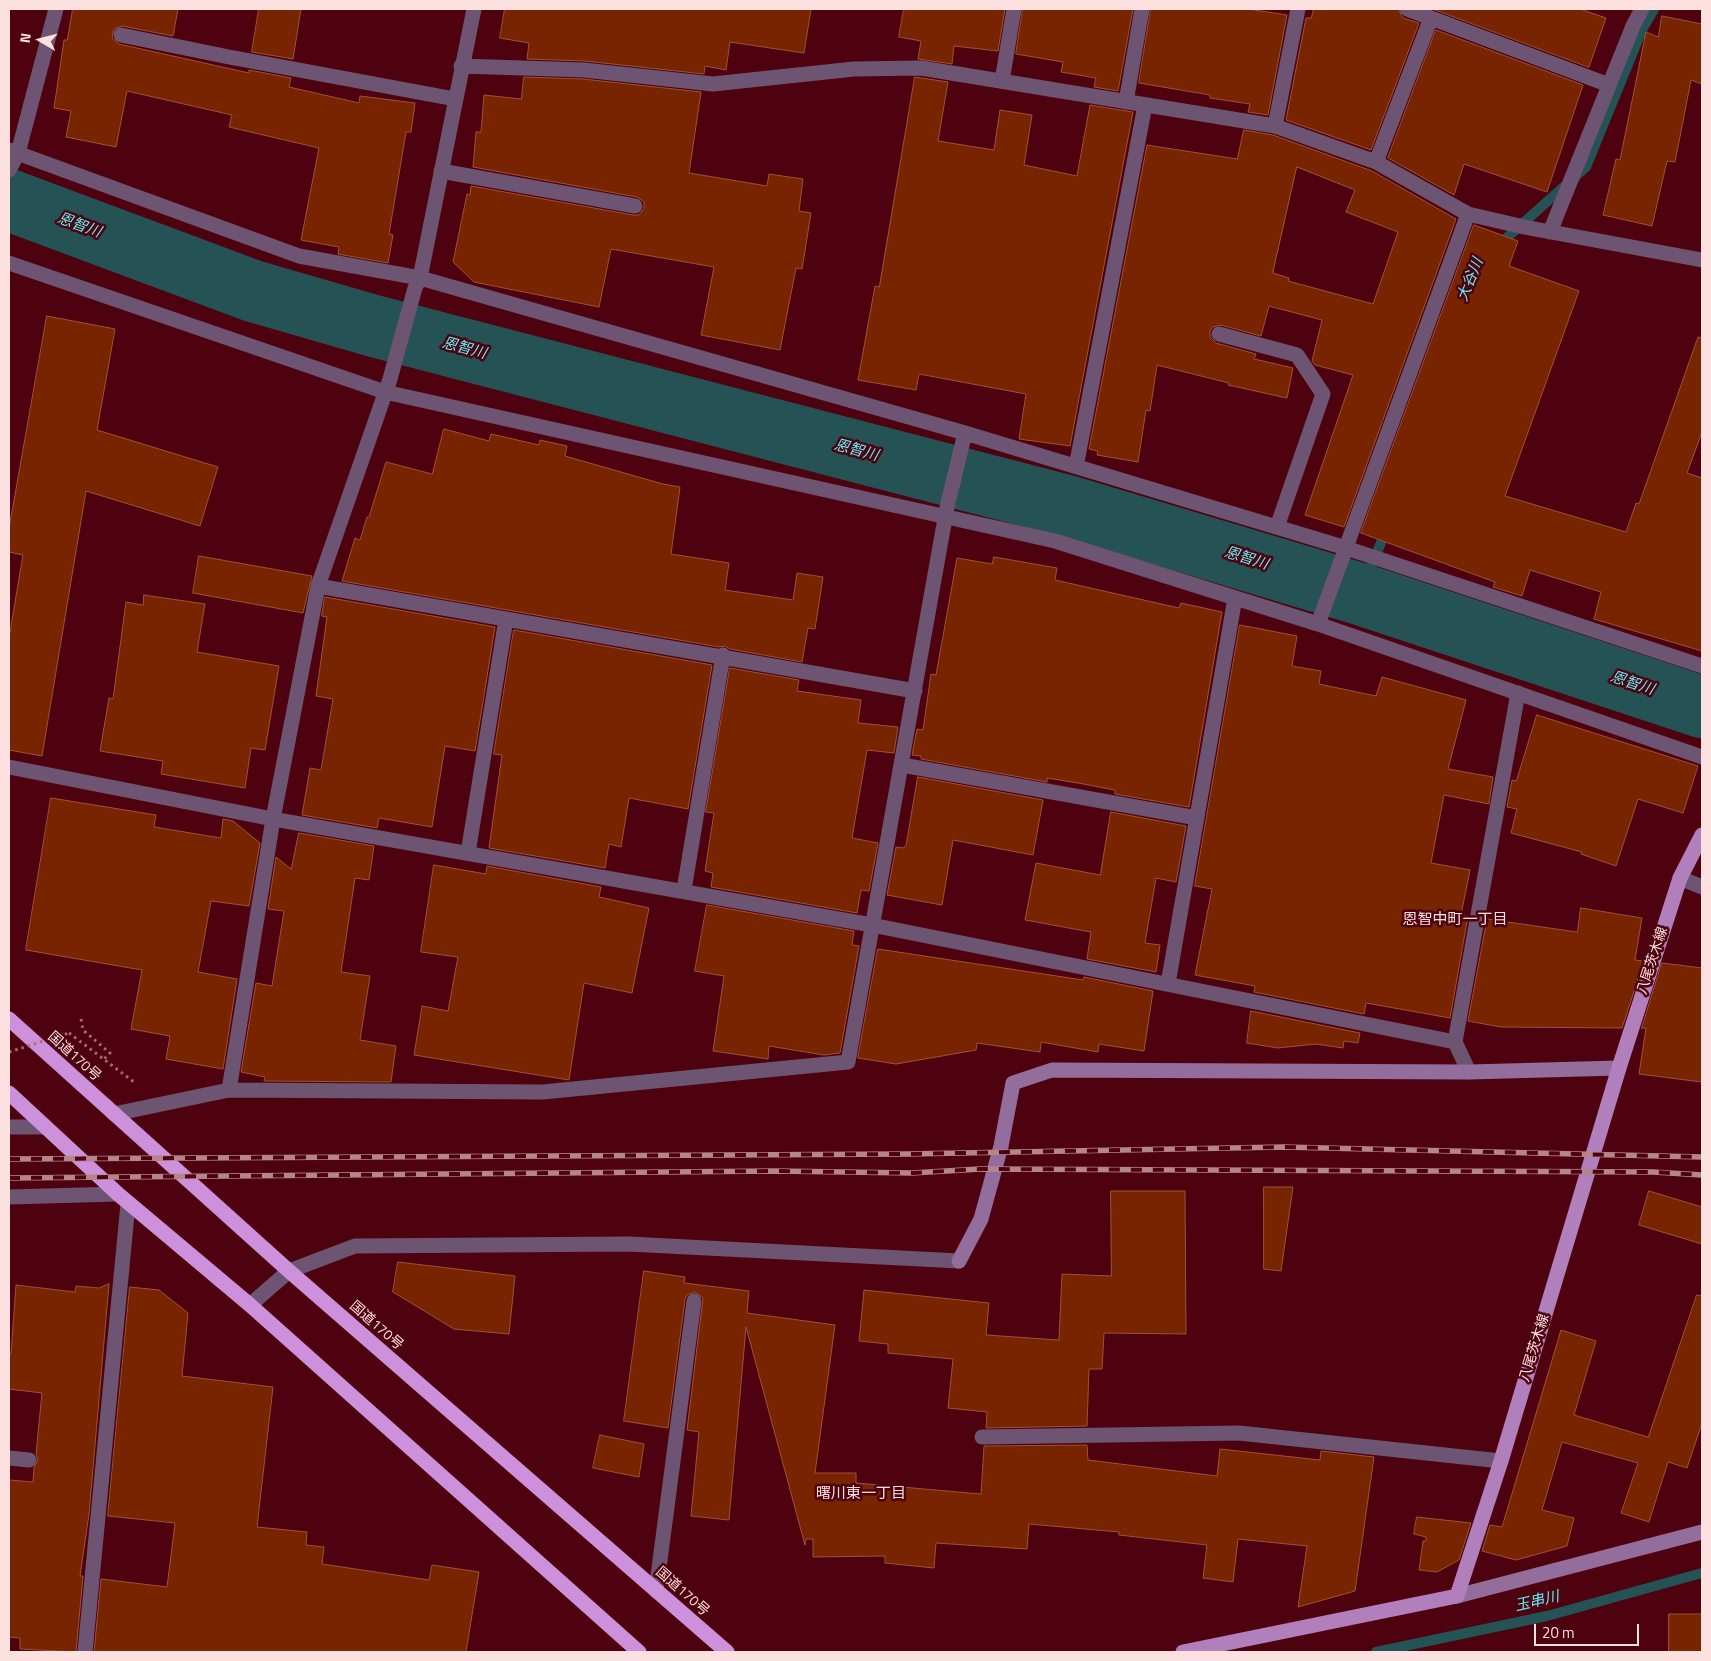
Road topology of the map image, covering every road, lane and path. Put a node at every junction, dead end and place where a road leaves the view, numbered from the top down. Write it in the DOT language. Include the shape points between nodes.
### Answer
graph roads {
  1 [pos="56,9"];
  2 [pos="474,9"];
  3 [pos="1014,9"];
  4 [pos="1142,9"];
  5 [pos="1298,9"];
  6 [pos="1407,9"];
  7 [pos="1642,9"];
  8 [pos="1431,18"];
  9 [pos="122,35"];
  10 [pos="461,66"];
  11 [pos="1002,81"];
  12 [pos="1609,85"];
  13 [pos="455,99"];
  14 [pos="1126,102"];
  15 [pos="1145,105"];
  16 [pos="1275,126"];
  17 [pos="12,159"];
  18 [pos="1376,162"];
  19 [pos="441,171"];
  20 [pos="635,206"];
  21 [pos="1468,214"];
  22 [pos="1550,232"];
  23 [pos="1702,260"];
  24 [pos="9,262"];
  25 [pos="418,283"];
  26 [pos="1219,334"];
  27 [pos="388,386"];
  28 [pos="965,433"];
  29 [pos="1076,467"];
  30 [pos="946,512"];
  31 [pos="1277,527"];
  32 [pos="1346,548"];
  33 [pos="318,586"];
  34 [pos="1235,598"];
  35 [pos="506,619"];
  36 [pos="1319,620"];
  37 [pos="723,655"];
  38 [pos="1702,666"];
  39 [pos="915,691"];
  40 [pos="1518,693"];
  41 [pos="1702,757"];
  42 [pos="902,765"];
  43 [pos="9,767"];
  44 [pos="1197,818"];
  45 [pos="273,819"];
  46 [pos="1702,835"];
  47 [pos="468,853"];
  48 [pos="1680,878"];
  49 [pos="1702,887"];
  50 [pos="684,890"];
  51 [pos="872,925"];
  52 [pos="1168,984"];
  53 [pos="9,1019"];
  54 [pos="81,1019"];
  55 [pos="1455,1042"];
  56 [pos="9,1052"];
  57 [pos="104,1059"];
  58 [pos="1619,1068"];
  59 [pos="1469,1072"];
  60 [pos="140,1087"];
  61 [pos="229,1090"];
  62 [pos="9,1093"];
  63 [pos="114,1114"];
  64 [pos="9,1127"];
  65 [pos="45,1127"];
  66 [pos="9,1197"];
  67 [pos="123,1199"];
  68 [pos="289,1271"];
  69 [pos="694,1301"];
  70 [pos="250,1305"];
  71 [pos="982,1437"];
  72 [pos="9,1458"];
  73 [pos="29,1460"];
  74 [pos="1501,1461"];
  75 [pos="1702,1532"];
  76 [pos="656,1591"];
  77 [pos="1457,1596"];
  78 [pos="85,1652"];
  79 [pos="639,1652"];
  80 [pos="727,1652"];
  81 [pos="1183,1652"];
  1 -- 17 [label="street"];
  2 -- 10 [label="street"];
  3 -- 11 [label="street"];
  4 -- 14 [label="street"];
  5 -- 16 [label="street"];
  6 -- 8 [label="street"];
  7 -- 12 [label="street"];
  8 -- 12 [label="street"];
  8 -- 18 [label="street"];
  9 -- 13 [label="street"];
  10 -- 11 [label="street" via="584,70 713,84 854,69 921,68"];
  10 -- 13 [label="street"];
  11 -- 14 [label="street"];
  12 -- 22 [label="street"];
  13 -- 19 [label="street"];
  14 -- 15 [label="street"];
  15 -- 16 [label="street"];
  15 -- 29 [label="street"];
  16 -- 18 [label="street"];
  17 -- 25 [label="street" via="299,256"];
  18 -- 21 [label="street"];
  19 -- 20 [label="street"];
  19 -- 25 [label="street"];
  21 -- 22 [label="street"];
  21 -- 32 [label="street"];
  22 -- 23 [label="street"];
  24 -- 27 [label="street"];
  25 -- 27 [label="street"];
  25 -- 28 [label="street"];
  26 -- 31 [label="street" via="1297,355 1323,394"];
  27 -- 30 [label="street"];
  27 -- 33 [label="street"];
  28 -- 29 [label="street"];
  28 -- 30 [label="street"];
  29 -- 31 [label="street"];
  30 -- 34 [label="street" via="1055,541"];
  30 -- 39 [label="street"];
  31 -- 32 [label="street"];
  32 -- 36 [label="street"];
  32 -- 38 [label="street"];
  33 -- 35 [label="street"];
  33 -- 45 [label="street"];
  34 -- 36 [label="street"];
  34 -- 44 [label="street"];
  35 -- 37 [label="street"];
  35 -- 47 [label="street"];
  36 -- 40 [label="street"];
  37 -- 39 [label="street"];
  37 -- 50 [label="street"];
  39 -- 42 [label="street"];
  40 -- 41 [label="street"];
  40 -- 55 [label="street"];
  42 -- 44 [label="street"];
  42 -- 51 [label="street"];
  43 -- 45 [label="street"];
  44 -- 52 [label="street"];
  45 -- 47 [label="street"];
  45 -- 61 [label="street"];
  46 -- 48 [label="main road, 八尾茨木線"];
  47 -- 50 [label="street"];
  48 -- 49 [label="street"];
  48 -- 58 [label="main road, 八尾茨木線"];
  50 -- 51 [label="street"];
  51 -- 52 [label="street"];
  51 -- 61 [label="street" via="848,1062 543,1092"];
  52 -- 55 [label="street"];
  53 -- 63 [label="highway, 国道170号"];
  54 -- 57 [label="path" via="83,1030 110,1054"];
  55 -- 59 [label="street"];
  56 -- 57 [label="path, bridge" via="69,1033"];
  57 -- 60 [label="path"];
  58 -- 59 [label="street"];
  58 -- 74 [label="main road, 八尾茨木線"];
  59 -- 68 [label="street" via="1052,1070 1013,1083 1001,1146 981,1219 959,1261 629,1244 355,1246"];
  61 -- 63 [label="street"];
  62 -- 65 [label="highway"];
  63 -- 68 [label="highway, 国道170号"];
  64 -- 65 [label="street"];
  65 -- 67 [label="highway"];
  66 -- 67 [label="street"];
  67 -- 70 [label="highway"];
  67 -- 78 [label="street"];
  68 -- 70 [label="street"];
  68 -- 76 [label="highway, 国道170号"];
  69 -- 76 [label="street"];
  70 -- 79 [label="highway"];
  71 -- 74 [label="street" via="1239,1433"];
  72 -- 73 [label="street"];
  74 -- 77 [label="main road, 八尾茨木線"];
  75 -- 77 [label="street"];
  76 -- 80 [label="highway, 国道170号"];
  77 -- 81 [label="main road"];
}
